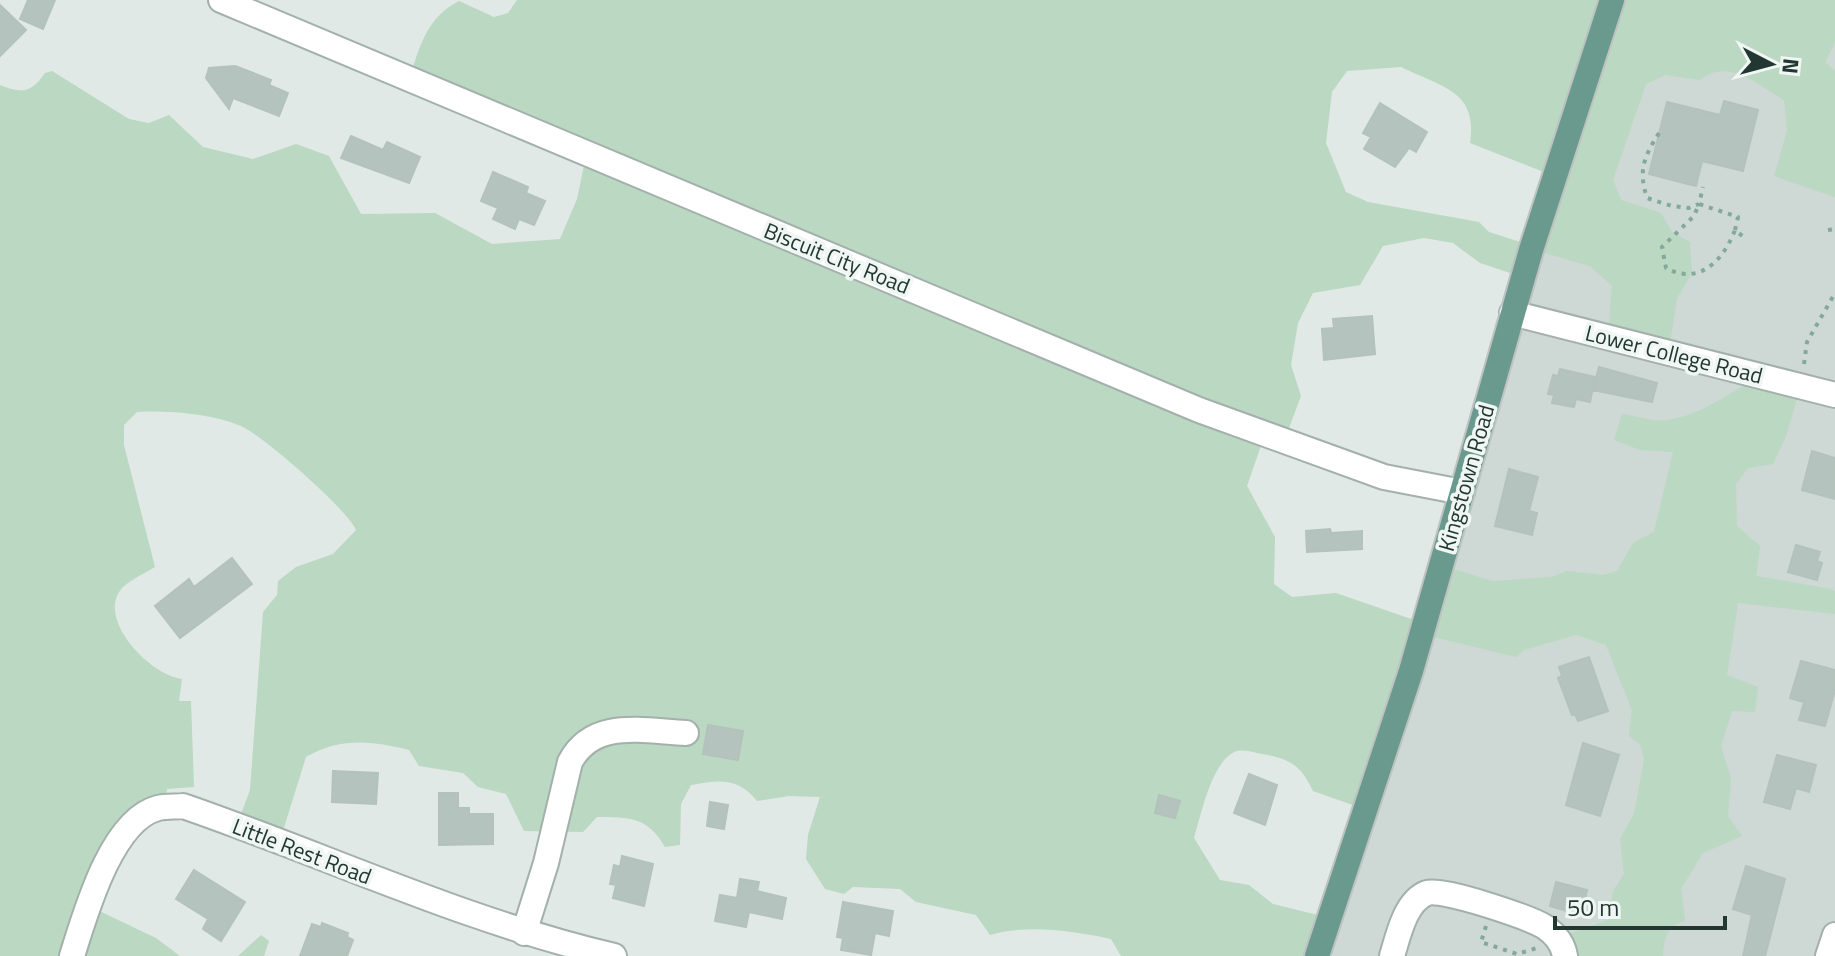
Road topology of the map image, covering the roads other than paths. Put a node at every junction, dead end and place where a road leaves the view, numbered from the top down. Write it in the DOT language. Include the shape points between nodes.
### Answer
graph roads {
  1 [pos="221,0"];
  2 [pos="1612,0"];
  3 [pos="1512,313"];
  4 [pos="1835,395"];
  5 [pos="1462,492"];
  6 [pos="686,733"];
  7 [pos="524,933"];
  8 [pos="1835,935"];
  9 [pos="1561,947"];
  10 [pos="72,956"];
  11 [pos="614,956"];
  12 [pos="1317,956"];
  13 [pos="1392,956"];
  14 [pos="1828,956"];
  1 -- 5 [label="street, Biscuit City Road" via="1199,410 1384,477"];
  2 -- 3 [label="main road, Kingstown Road"];
  3 -- 4 [label="street, Lower College Road"];
  3 -- 5 [label="main road, Kingstown Road"];
  5 -- 12 [label="main road, Kingstown Road" via="1411,671"];
  6 -- 7 [label="street" via="617,730 593,735 577,748"];
  7 -- 10 [label="street, Little Rest Road" via="183,806 157,808 135,821 114,847"];
  7 -- 11 [label="street, Little Rest Road"];
  8 -- 14 [label="street"];
  9 -- 13 [label="street" via="1543,926 1447,894 1428,893 1416,901 1403,923"];
}
